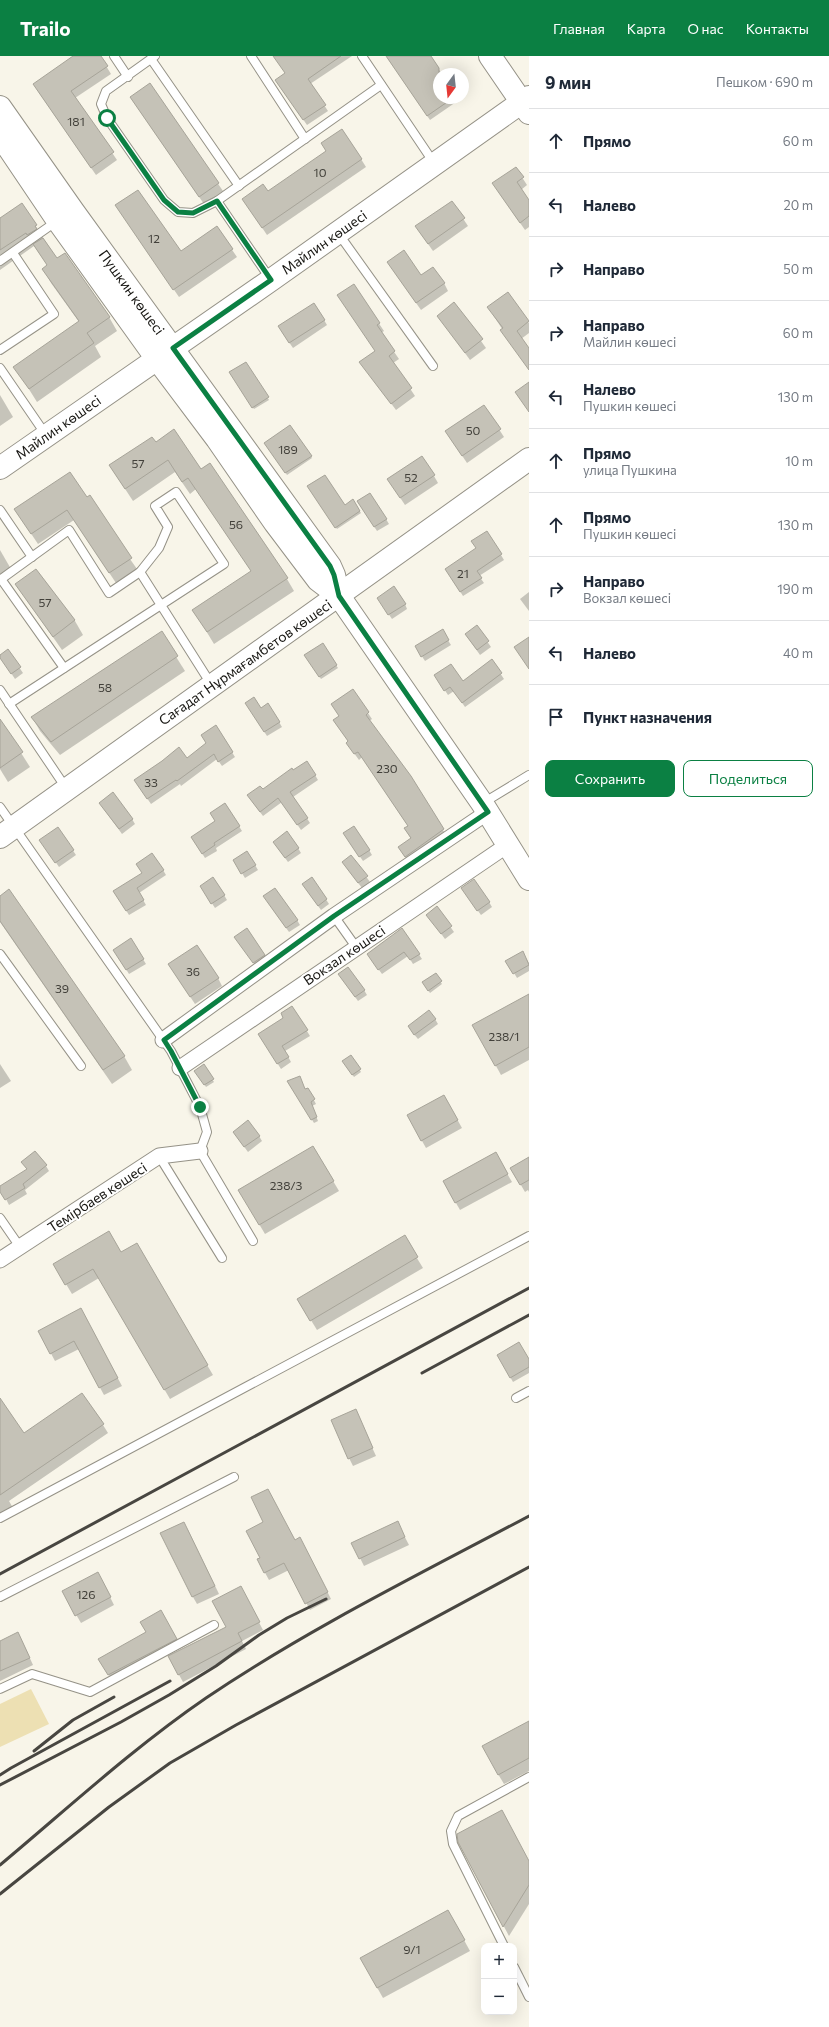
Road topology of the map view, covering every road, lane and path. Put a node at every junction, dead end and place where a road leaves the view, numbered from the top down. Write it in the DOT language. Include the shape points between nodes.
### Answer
graph roads {
  1 [pos="114,56"];
  2 [pos="251,56"];
  3 [pos="362,56"];
  4 [pos="490,56"];
  5 [pos="153,58"];
  6 [pos="128,77"];
  7 [pos="382,85"];
  8 [pos="527,104"];
  9 [pos="0,107"];
  10 [pos="305,139"];
  11 [pos="6,148"];
  12 [pos="434,164"];
  13 [pos="239,186"];
  14 [pos="217,201"];
  15 [pos="58,221"];
  16 [pos="338,233"];
  17 [pos="13,253"];
  18 [pos="0,262"];
  19 [pos="271,280"];
  20 [pos="0,350"];
  21 [pos="165,354"];
  22 [pos="433,366"];
  23 [pos="0,368"];
  24 [pos="46,436"];
  25 [pos="529,459"];
  26 [pos="0,468"];
  27 [pos="0,510"];
  28 [pos="32,557"];
  29 [pos="140,572"];
  30 [pos="0,580"];
  31 [pos="339,596"];
  32 [pos="161,604"];
  33 [pos="64,668"];
  34 [pos="211,685"];
  35 [pos="0,690"];
  36 [pos="10,704"];
  37 [pos="529,775"];
  38 [pos="66,788"];
  39 [pos="0,807"];
  40 [pos="485,808"];
  41 [pos="7,832"];
  42 [pos="509,844"];
  43 [pos="529,879"];
  44 [pos="334,916"];
  45 [pos="356,947"];
  46 [pos="0,954"];
  47 [pos="164,1040"];
  48 [pos="81,1066"];
  49 [pos="180,1068"];
  50 [pos="200,1151"];
  51 [pos="159,1156"];
  52 [pos="0,1218"];
  53 [pos="529,1236"];
  54 [pos="253,1241"];
  55 [pos="20,1247"];
  56 [pos="222,1258"];
  57 [pos="0,1260"];
  58 [pos="529,1391"];
  59 [pos="516,1398"];
  60 [pos="234,1477"];
  61 [pos="0,1518"];
  62 [pos="0,1597"];
  63 [pos="214,1625"];
  64 [pos="0,1689"];
  65 [pos="529,1777"];
  66 [pos="502,1943"];
  67 [pos="517,1972"];
  68 [pos="529,1997"];
  1 -- 6 [label="lane"];
  2 -- 10 [label="lane"];
  3 -- 7 [label="lane"];
  4 -- 8 [label="street"];
  5 -- 6 [label="lane"];
  5 -- 13 [label="lane"];
  6 -- 14 [label="lane" via="106,91 101,104 107,118 164,200 178,212 193,213"];
  7 -- 10 [label="lane"];
  7 -- 12 [label="lane"];
  8 -- 12 [label="street, Майлин көшесі"];
  9 -- 21 [label="street, Пушкин көшесі" via="73,211"];
  10 -- 13 [label="lane"];
  11 -- 15 [label="street, Пушкин көшесі"];
  12 -- 16 [label="street, Майлин көшесі"];
  13 -- 14 [label="lane"];
  14 -- 19 [label="lane"];
  15 -- 17 [label="lane"];
  15 -- 21 [label="street, Пушкин көшесі"];
  16 -- 19 [label="street, Майлин көшесі"];
  16 -- 22 [label="lane"];
  17 -- 18 [label="lane"];
  17 -- 20 [label="lane" via="54,314"];
  19 -- 21 [label="street, Майлин көшесі"];
  21 -- 24 [label="street, Майлин көшесі"];
  21 -- 31 [label="street, Пушкин көшесі" via="224,434 330,566 326,577"];
  23 -- 24 [label="lane"];
  24 -- 26 [label="street, Майлин көшесі"];
  25 -- 31 [label="street, Сағадат Нұрмағамбетов көшесі"];
  27 -- 28 [label="lane"];
  28 -- 29 [label="lane" via="69,530 109,593"];
  28 -- 30 [label="lane"];
  29 -- 32 [label="lane"];
  29 -- 32 [label="lane" via="159,548 168,527 154,506 176,492 224,564"];
  30 -- 33 [label="lane"];
  31 -- 34 [label="street, Сағадат Нұрмағамбетов көшесі"];
  31 -- 40 [label="street"];
  32 -- 33 [label="lane"];
  32 -- 34 [label="lane"];
  33 -- 36 [label="lane"];
  34 -- 38 [label="street, Сағадат Нұрмағамбетов көшесі"];
  35 -- 36 [label="lane"];
  36 -- 38 [label="lane"];
  37 -- 40 [label="lane"];
  38 -- 41 [label="street, Сағадат Нұрмағамбетов көшесі"];
  39 -- 41 [label="lane"];
  40 -- 42 [label="street"];
  40 -- 44 [label="street"];
  41 -- 47 [label="lane"];
  42 -- 43 [label="street"];
  42 -- 45 [label="street, Вокзал көшесі"];
  44 -- 45 [label="lane"];
  44 -- 47 [label="street"];
  45 -- 49 [label="street, Вокзал көшесі"];
  46 -- 48 [label="lane"];
  47 -- 49 [label="lane"];
  49 -- 50 [label="lane" via="200,1107 207,1132"];
  50 -- 51 [label="street, Темірбаев көшесі"];
  50 -- 54 [label="lane"];
  51 -- 55 [label="street, Темірбаев көшесі"];
  51 -- 56 [label="lane"];
  52 -- 55 [label="lane"];
  53 -- 61 [label="lane"];
  55 -- 57 [label="street, Темірбаев көшесі"];
  58 -- 59 [label="lane"];
  60 -- 62 [label="lane"];
  63 -- 64 [label="lane" via="90,1692 32,1674"];
  65 -- 66 [label="lane" via="458,1816 451,1831 453,1844"];
  67 -- 68 [label="lane"];
}
